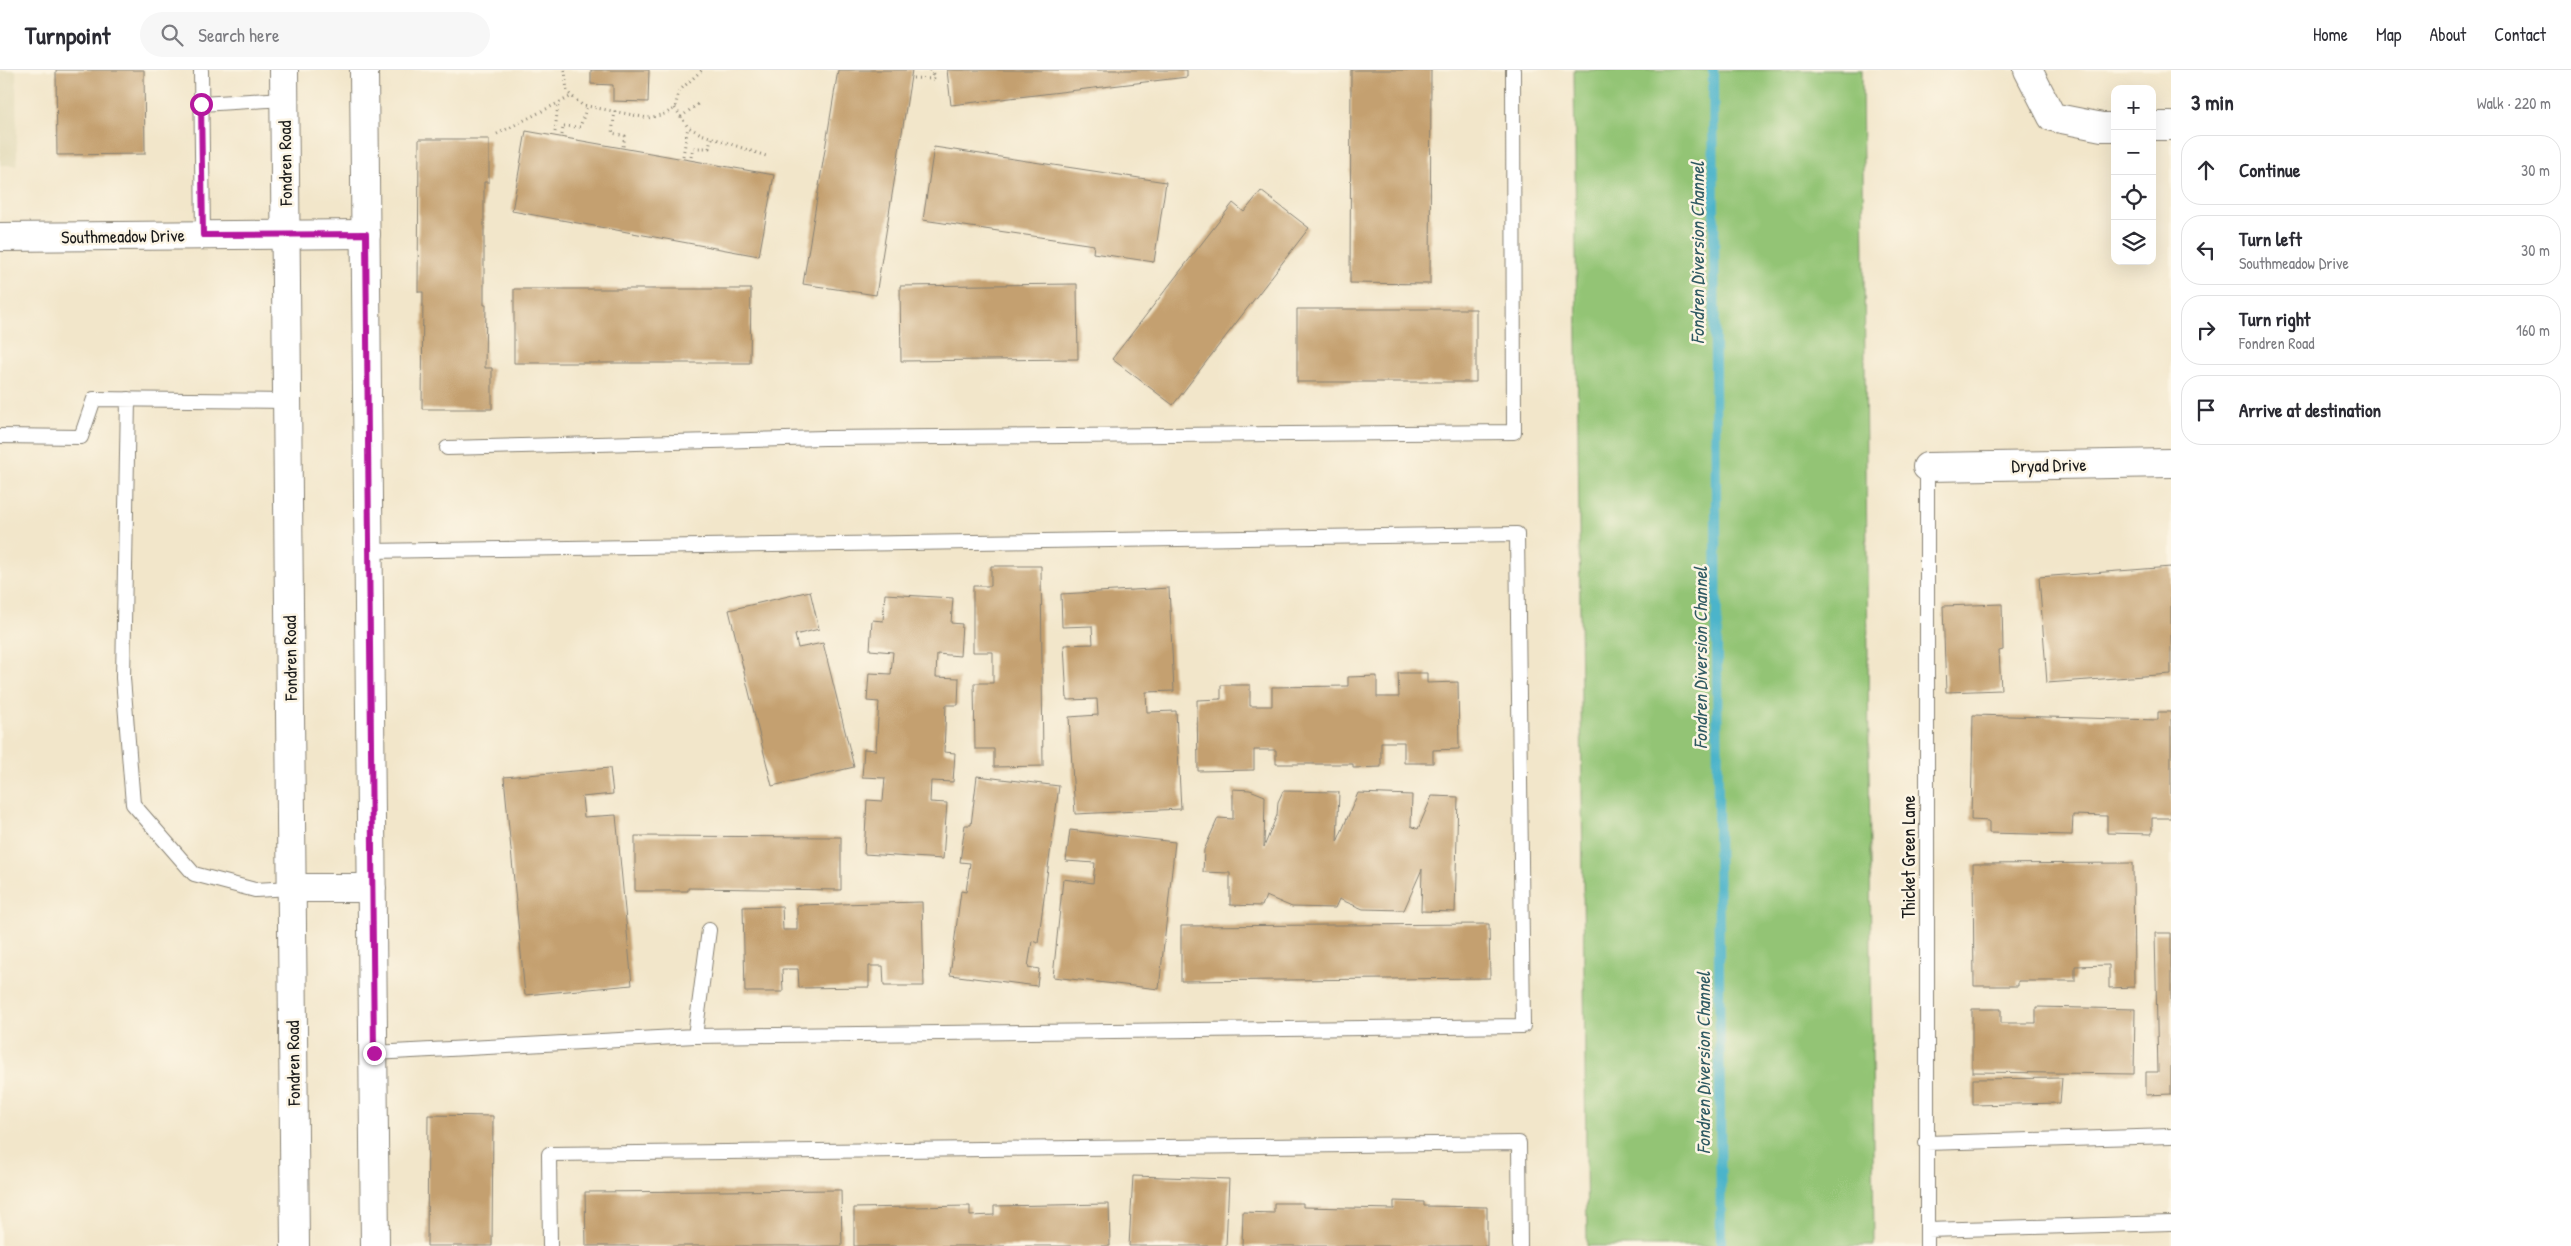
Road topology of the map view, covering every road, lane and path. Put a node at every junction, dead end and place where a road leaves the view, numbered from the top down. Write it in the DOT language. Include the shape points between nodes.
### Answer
graph roads {
  1 [pos="201,70"];
  2 [pos="284,70"];
  3 [pos="364,70"];
  4 [pos="565,70"];
  5 [pos="702,70"];
  6 [pos="931,70"];
  7 [pos="1513,70"];
  8 [pos="2028,70"];
  9 [pos="913,78"];
  10 [pos="572,96"];
  11 [pos="284,99"];
  12 [pos="700,102"];
  13 [pos="558,103"];
  14 [pos="201,104"];
  15 [pos="587,106"];
  16 [pos="675,108"];
  17 [pos="615,111"];
  18 [pos="681,117"];
  19 [pos="2156,126"];
  20 [pos="2171,126"];
  21 [pos="688,127"];
  22 [pos="2111,127"];
  23 [pos="555,132"];
  24 [pos="498,134"];
  25 [pos="562,135"];
  26 [pos="711,138"];
  27 [pos="623,147"];
  28 [pos="683,156"];
  29 [pos="691,157"];
  30 [pos="769,157"];
  31 [pos="286,234"];
  32 [pos="366,234"];
  33 [pos="203,235"];
  34 [pos="0,237"];
  35 [pos="128,399"];
  36 [pos="287,401"];
  37 [pos="0,436"];
  38 [pos="447,448"];
  39 [pos="2171,463"];
  40 [pos="1926,467"];
  41 [pos="369,550"];
  42 [pos="292,888"];
  43 [pos="372,888"];
  44 [pos="709,930"];
  45 [pos="695,1036"];
  46 [pos="374,1053"];
  47 [pos="2171,1136"];
  48 [pos="1926,1143"];
  49 [pos="2171,1223"];
  50 [pos="1927,1230"];
  51 [pos="295,1246"];
  52 [pos="375,1246"];
  53 [pos="550,1246"];
  54 [pos="1520,1246"];
  55 [pos="1927,1246"];
  1 -- 14 [label="lane"];
  2 -- 11 [label="main road, Fondren Road"];
  3 -- 32 [label="main road"];
  4 -- 10 [label="path" via="567,92"];
  5 -- 16 [label="path" via="679,91"];
  6 -- 9 [label="path" via="934,78"];
  7 -- 38 [label="lane" via="1514,432 825,438"];
  8 -- 22 [label="main road" via="2052,117"];
  10 -- 13 [label="path"];
  10 -- 15 [label="path"];
  11 -- 14 [label="lane"];
  11 -- 31 [label="main road, Fondren Road"];
  12 -- 18 [label="path"];
  13 -- 23 [label="path"];
  13 -- 24 [label="path"];
  14 -- 33 [label="lane"];
  15 -- 17 [label="path"];
  15 -- 25 [label="path" via="580,127 563,126"];
  16 -- 17 [label="path" via="648,118"];
  16 -- 18 [label="path"];
  17 -- 27 [label="path" via="612,133 625,136"];
  18 -- 21 [label="path"];
  19 -- 20 [label="main road"];
  21 -- 26 [label="path"];
  21 -- 28 [label="path"];
  26 -- 29 [label="path" via="709,148 693,148"];
  26 -- 30 [label="path"];
  31 -- 32 [label="main road, Southmeadow Drive"];
  31 -- 33 [label="main road, Southmeadow Drive"];
  31 -- 36 [label="main road, Fondren Road"];
  32 -- 41 [label="main road"];
  33 -- 34 [label="main road, Southmeadow Drive"];
  35 -- 36 [label="lane"];
  35 -- 37 [label="lane" via="94,399 81,437"];
  35 -- 42 [label="lane" via="123,678 133,804 194,874 255,890"];
  36 -- 42 [label="main road, Fondren Road"];
  39 -- 40 [label="main road, Dryad Drive"];
  40 -- 48 [label="lane, Thicket Green Lane"];
  41 -- 43 [label="main road"];
  41 -- 45 [label="lane" via="1517,534 1523,1026"];
  42 -- 43 [label="main road"];
  42 -- 51 [label="main road, Fondren Road"];
  43 -- 46 [label="main road"];
  44 -- 45 [label="lane"];
  45 -- 46 [label="lane"];
  46 -- 52 [label="main road"];
  47 -- 48 [label="lane"];
  48 -- 50 [label="lane, Thicket Green Lane"];
  49 -- 50 [label="lane"];
  50 -- 55 [label="lane, Thicket Green Lane"];
  53 -- 54 [label="lane" via="549,1154 1509,1143 1519,1143"];
}
